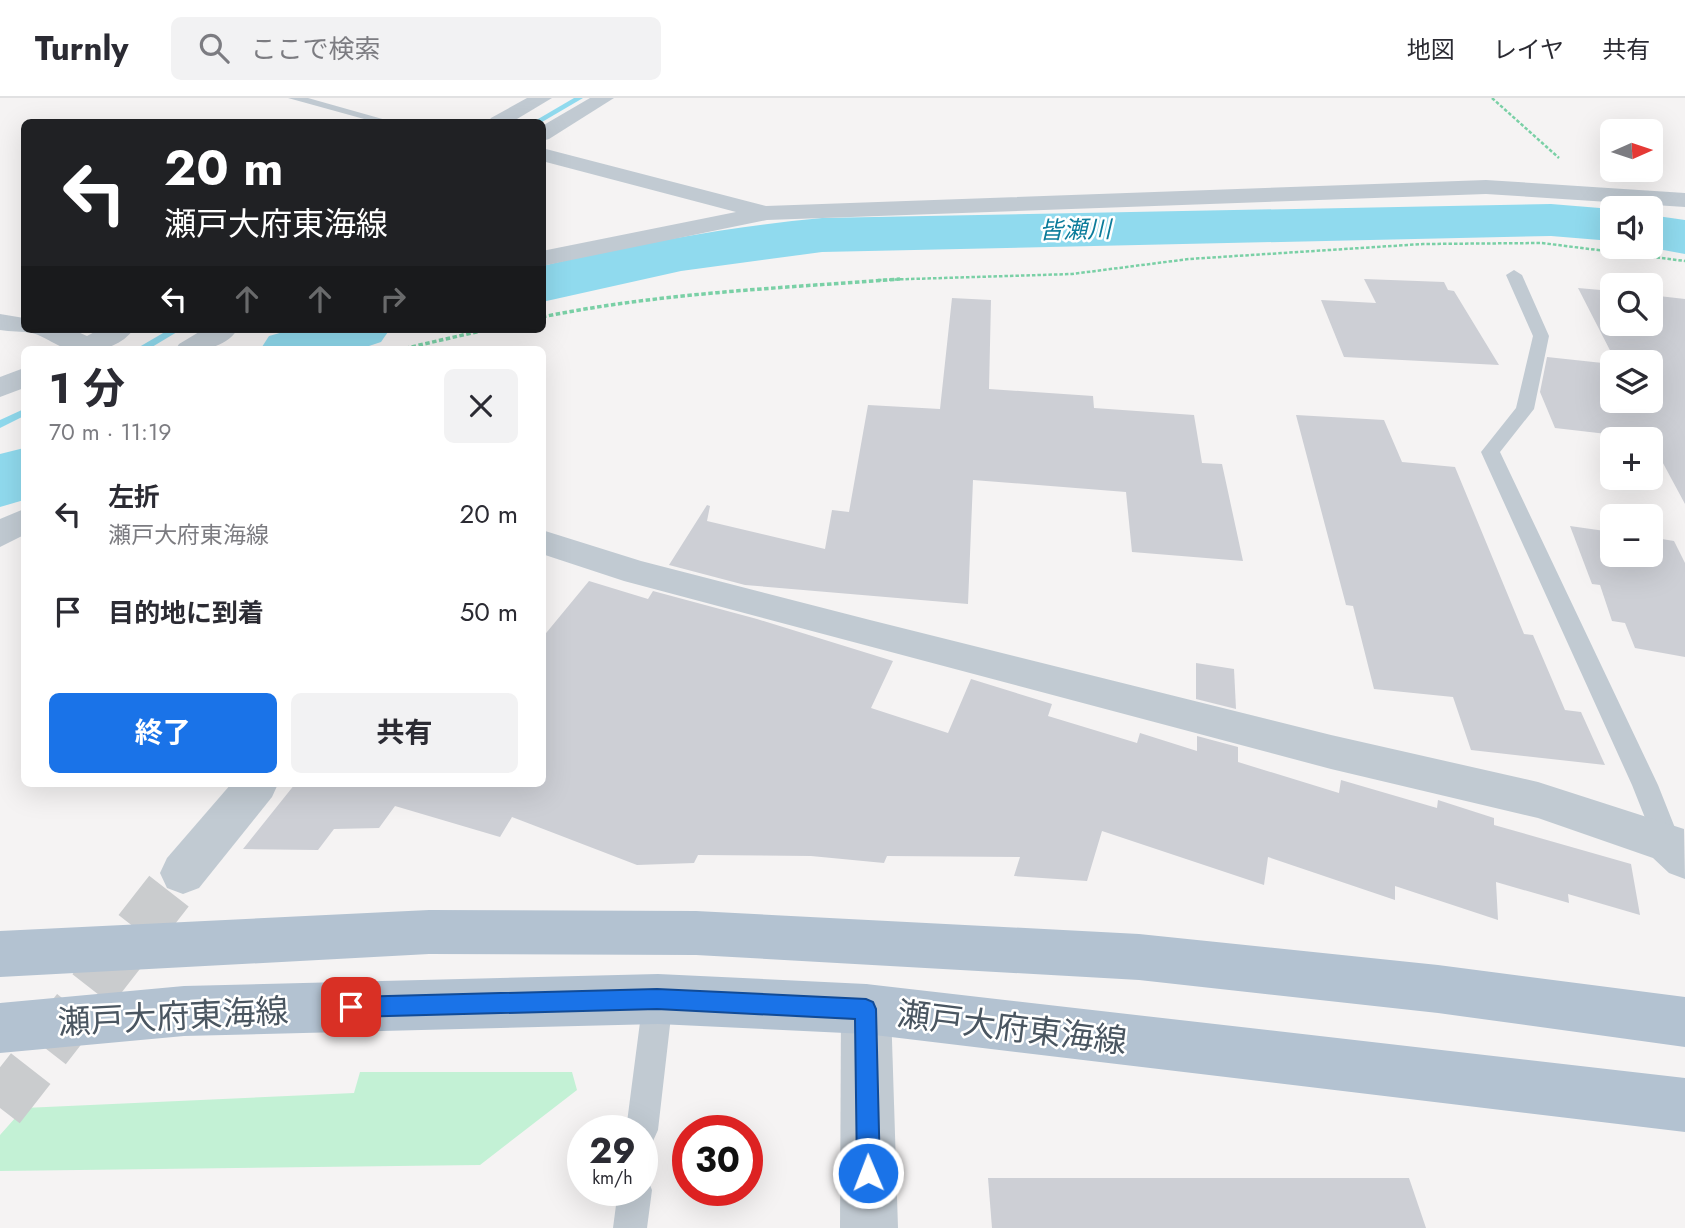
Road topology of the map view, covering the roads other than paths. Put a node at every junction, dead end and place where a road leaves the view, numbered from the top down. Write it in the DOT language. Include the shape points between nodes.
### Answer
graph roads {
  1 [pos="295,98"];
  2 [pos="542,98"];
  3 [pos="604,98"];
  4 [pos="376,119"];
  5 [pos="504,119"];
  6 [pos="546,133"];
  7 [pos="546,155"];
  8 [pos="1685,200"];
  9 [pos="767,213"];
  10 [pos="546,258"];
  11 [pos="1514,275"];
  12 [pos="0,322"];
  13 [pos="21,326"];
  14 [pos="58,333"];
  15 [pos="114,333"];
  16 [pos="218,333"];
  17 [pos="82,346"];
  18 [pos="93,346"];
  19 [pos="196,346"];
  20 [pos="21,378"];
  21 [pos="0,388"];
  22 [pos="21,522"];
  23 [pos="0,535"];
  24 [pos="546,543"];
  25 [pos="255,787"];
  26 [pos="1676,851"];
  27 [pos="183,873"];
  28 [pos="0,954"];
  29 [pos="657,999"];
  30 [pos="866,1009"];
  31 [pos="1685,1021"];
  32 [pos="0,1028"];
  33 [pos="1685,1105"];
  34 [pos="644,1115"];
  35 [pos="633,1206"];
  36 [pos="630,1228"];
  37 [pos="869,1228"];
  1 -- 4 [label="lane"];
  2 -- 5 [label="street"];
  3 -- 6 [label="street"];
  7 -- 9 [label="street"];
  8 -- 9 [label="street" via="1486,187"];
  9 -- 10 [label="street"];
  11 -- 26 [label="lane" via="1541,336 1525,408 1490,452"];
  12 -- 13 [label="street"];
  14 -- 17 [label="street"];
  15 -- 18 [label="street"];
  16 -- 19 [label="street"];
  20 -- 21 [label="street"];
  22 -- 23 [label="street"];
  24 -- 26 [label="street" via="870,634 1538,800"];
  25 -- 27 [label="street"];
  28 -- 31 [label="main road" via="429,932 696,933 1139,957"];
  29 -- 30 [label="main road, 瀬戸大府東海線"];
  29 -- 32 [label="main road, 瀬戸大府東海線" via="184,1011"];
  29 -- 34 [label="lane"];
  30 -- 33 [label="main road, 瀬戸大府東海線"];
  30 -- 37 [label="street"];
  35 -- 36 [label="lane"];
}
